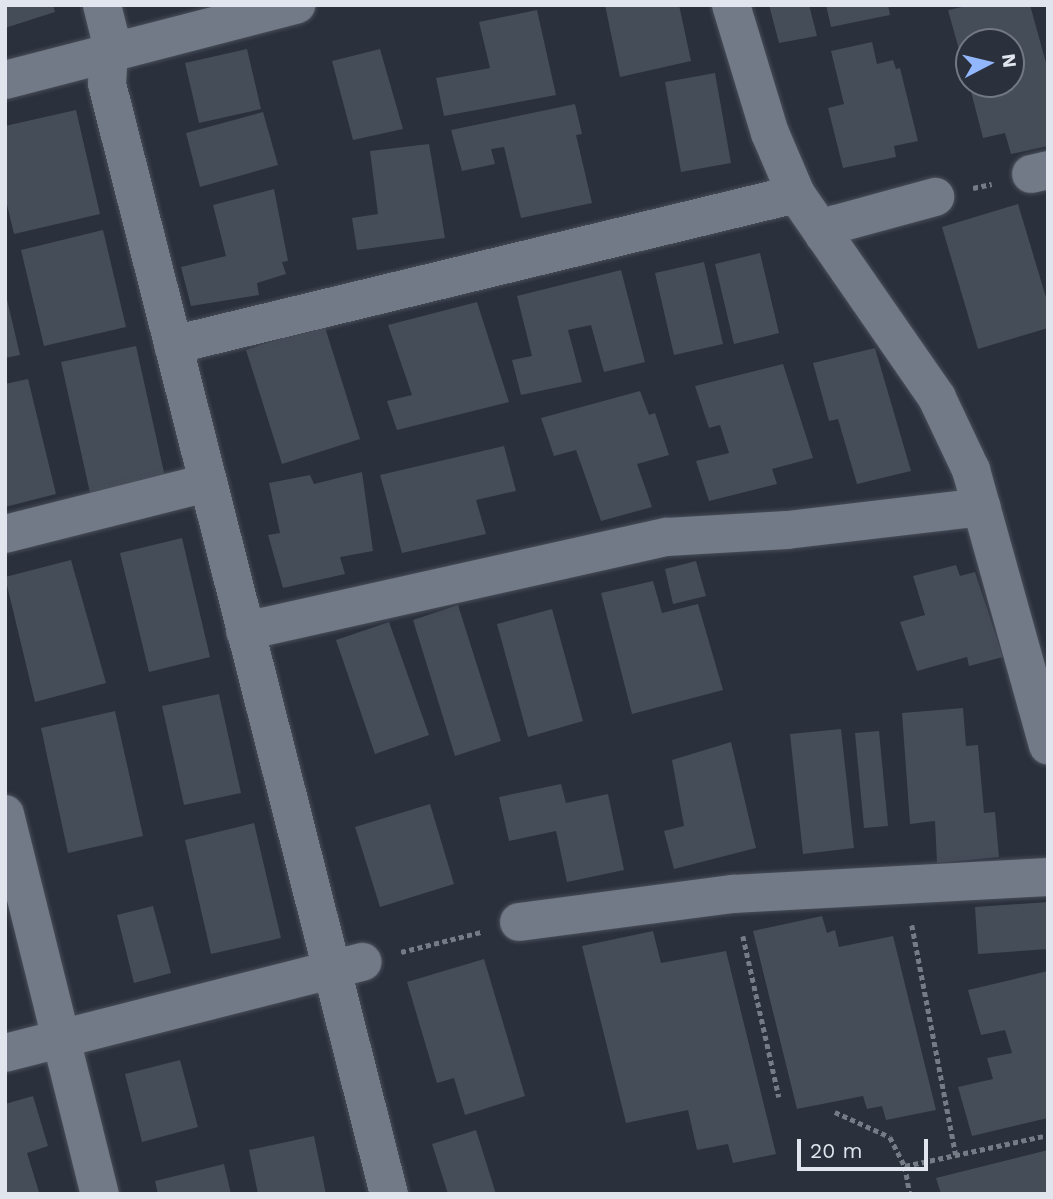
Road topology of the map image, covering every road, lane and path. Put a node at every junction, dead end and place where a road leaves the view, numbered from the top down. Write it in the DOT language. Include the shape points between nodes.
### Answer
graph roads {
  1 [pos="102,5"];
  2 [pos="296,5"];
  3 [pos="731,5"];
  4 [pos="109,54"];
  5 [pos="5,80"];
  6 [pos="1039,172"];
  7 [pos="796,194"];
  8 [pos="934,197"];
  9 [pos="824,235"];
  10 [pos="173,345"];
  11 [pos="207,482"];
  12 [pos="982,508"];
  13 [pos="5,534"];
  14 [pos="245,631"];
  15 [pos="1048,745"];
  16 [pos="5,814"];
  17 [pos="1048,877"];
  18 [pos="904,885"];
  19 [pos="733,894"];
  20 [pos="519,922"];
  21 [pos="347,966"];
  22 [pos="62,1039"];
  23 [pos="5,1053"];
  24 [pos="779,1097"];
  25 [pos="835,1112"];
  26 [pos="1048,1135"];
  27 [pos="956,1155"];
  28 [pos="905,1166"];
  29 [pos="100,1194"];
  30 [pos="390,1194"];
  31 [pos="910,1194"];
  1 -- 4 [label="street"];
  2 -- 4 [label="street"];
  3 -- 7 [label="street" via="770,133"];
  4 -- 5 [label="street"];
  4 -- 10 [label="street" via="107,84"];
  6 -- 8 [label="path"];
  7 -- 9 [label="street"];
  7 -- 10 [label="street"];
  8 -- 9 [label="street" via="836,224"];
  9 -- 12 [label="street" via="937,398 971,470"];
  10 -- 11 [label="street"];
  11 -- 13 [label="street"];
  11 -- 14 [label="street"];
  12 -- 14 [label="street" via="788,530 667,537"];
  12 -- 15 [label="street"];
  14 -- 21 [label="street"];
  16 -- 22 [label="street"];
  17 -- 18 [label="street"];
  18 -- 19 [label="street"];
  18 -- 27 [label="path"];
  19 -- 20 [label="street"];
  19 -- 24 [label="path"];
  20 -- 21 [label="path"];
  21 -- 22 [label="street"];
  21 -- 30 [label="street"];
  22 -- 23 [label="street"];
  22 -- 29 [label="street"];
  25 -- 28 [label="path" via="890,1137"];
  26 -- 27 [label="path"];
  27 -- 28 [label="path"];
  28 -- 31 [label="path"];
}
